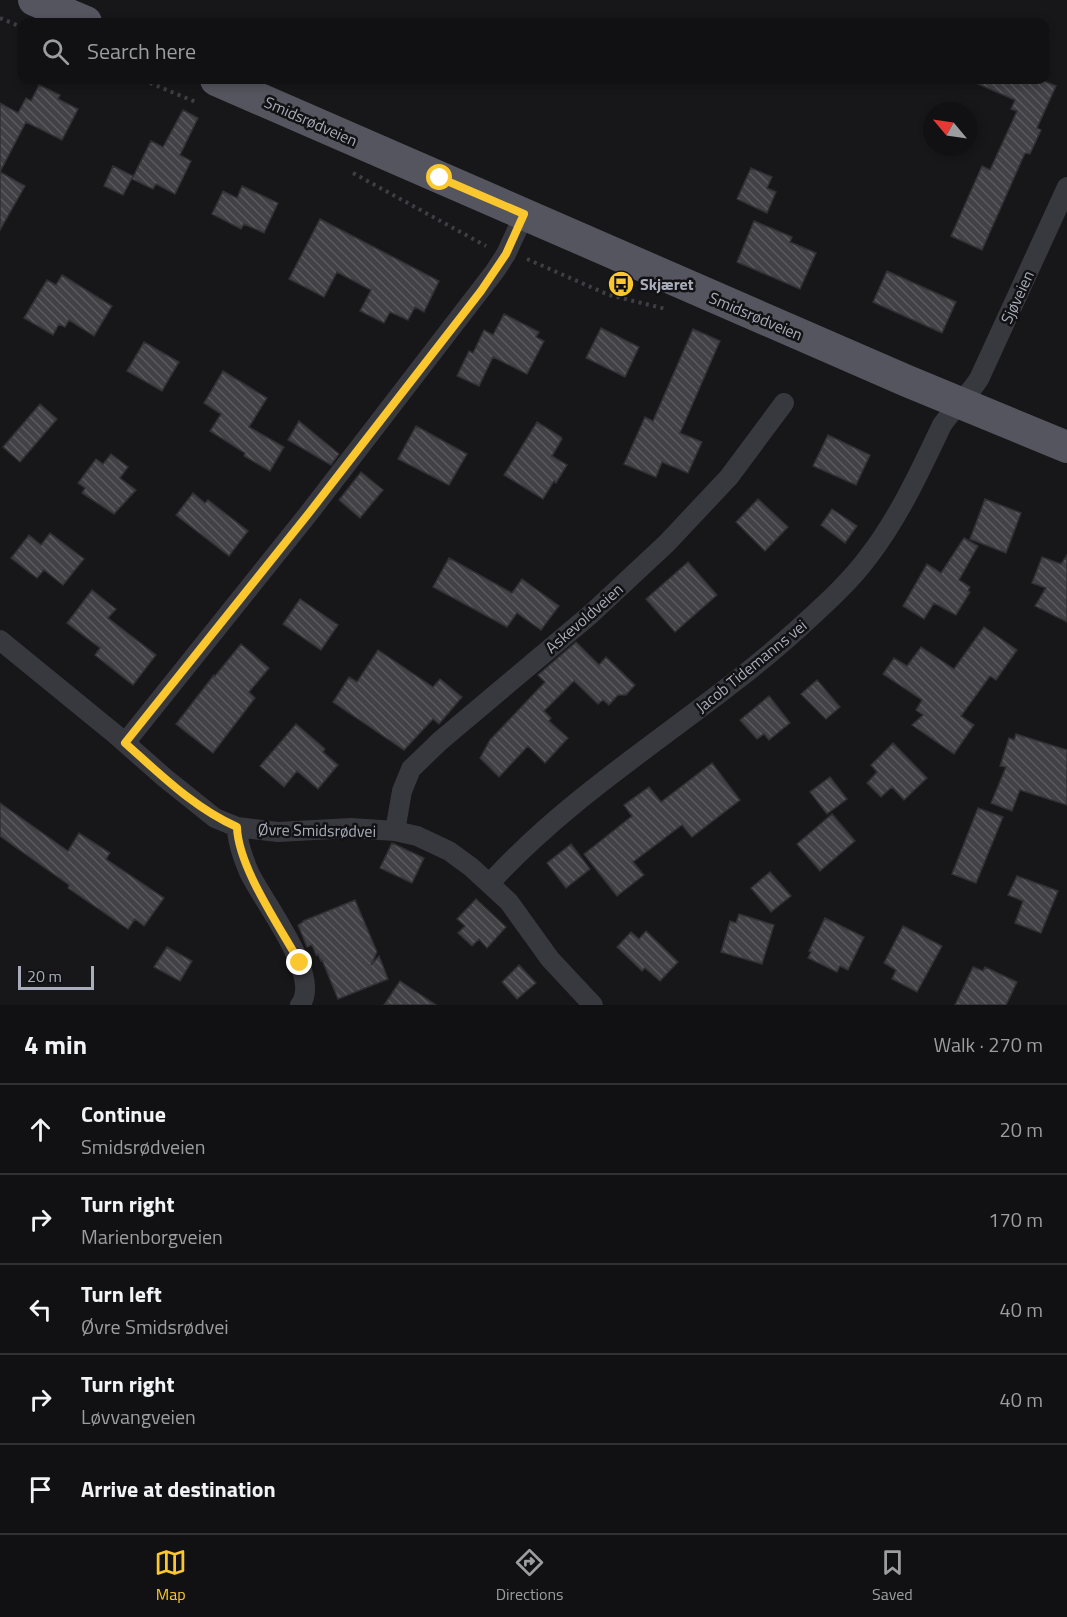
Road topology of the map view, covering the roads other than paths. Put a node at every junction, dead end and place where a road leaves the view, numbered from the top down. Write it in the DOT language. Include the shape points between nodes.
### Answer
graph roads {
  1 [pos="34,0"];
  2 [pos="77,18"];
  3 [pos="211,93"];
  4 [pos="1067,187"];
  5 [pos="524,214"];
  6 [pos="784,403"];
  7 [pos="960,404"];
  8 [pos="1067,447"];
  9 [pos="0,640"];
  10 [pos="125,743"];
  11 [pos="237,827"];
  12 [pos="396,831"];
  13 [pos="490,883"];
  14 [pos="304,1003"];
  15 [pos="593,1005"];
  1 -- 2 [label="main road"];
  3 -- 5 [label="main road, Smidsrødveien"];
  4 -- 7 [label="street, Sjøveien" via="979,379"];
  5 -- 7 [label="main road, Smidsrødveien"];
  5 -- 10 [label="street" via="490,278"];
  6 -- 12 [label="street, Askevoldveien" via="729,477 667,543 411,769 402,791"];
  7 -- 8 [label="main road, Smidsrødveien"];
  7 -- 13 [label="street, Jacob Tidemanns vei" via="942,425 869,556 819,610 764,659 553,821"];
  9 -- 10 [label="street, Øvre Smidsrødvei"];
  10 -- 11 [label="street, Øvre Smidsrødvei" via="215,818"];
  11 -- 12 [label="street, Øvre Smidsrødvei" via="278,832 351,828"];
  11 -- 14 [label="street" via="250,873 300,963 306,986"];
  12 -- 13 [label="street, Øvre Smidsrødvei" via="449,851"];
  13 -- 15 [label="street, Øvre Smidsrødvei"];
}
